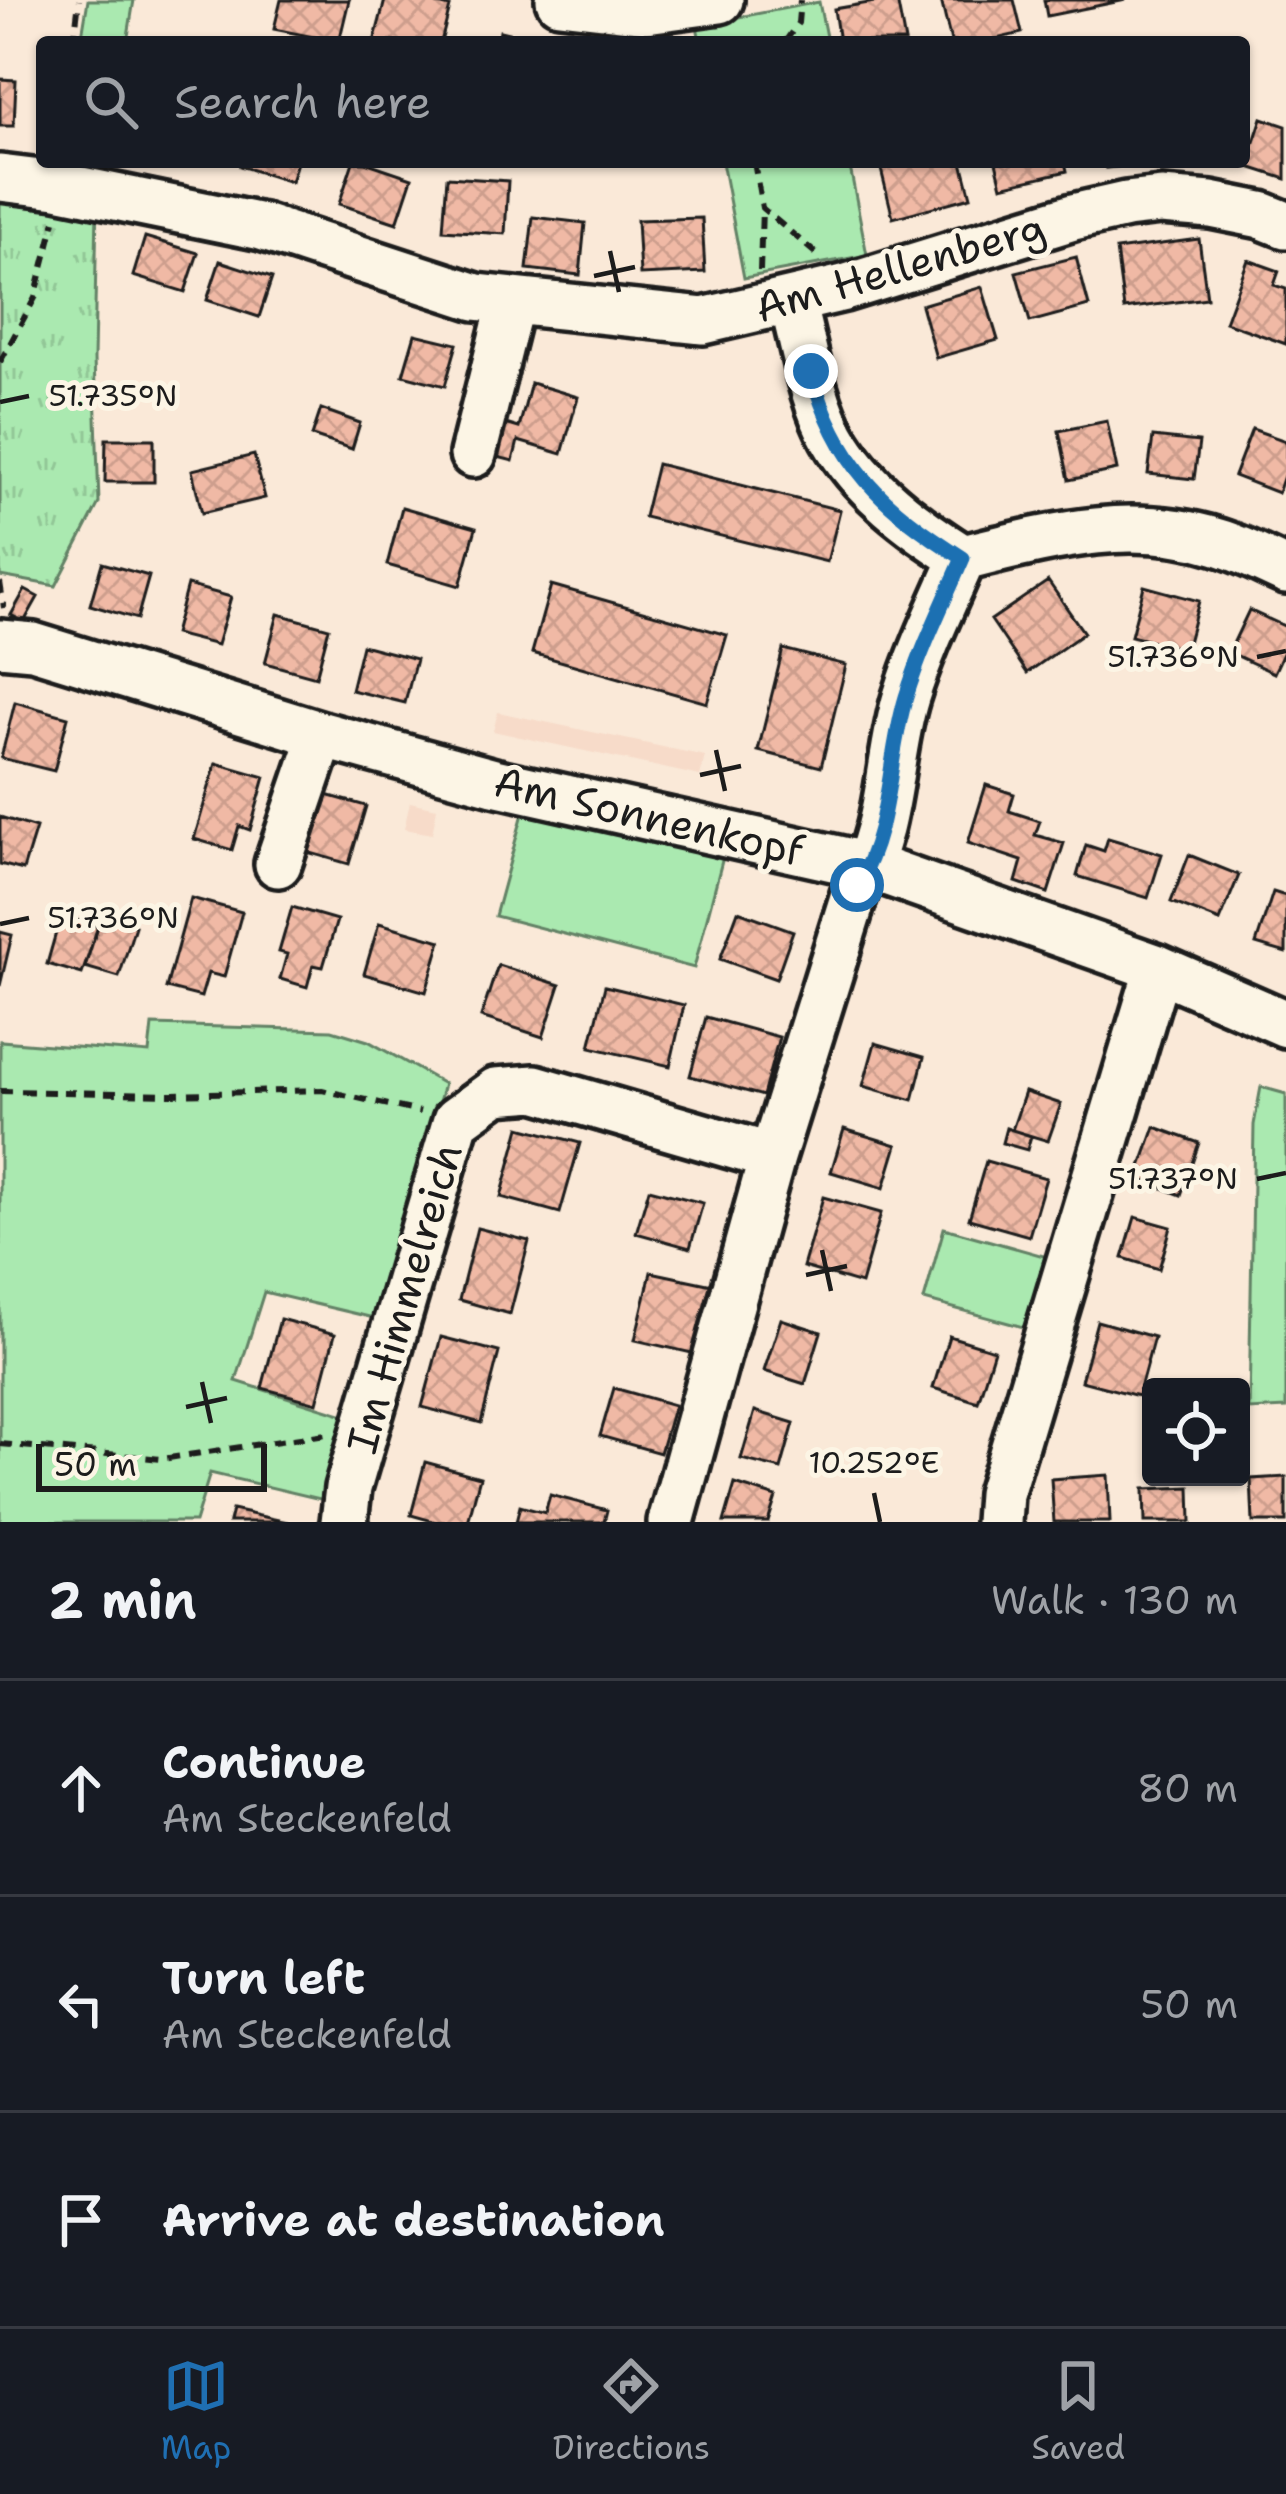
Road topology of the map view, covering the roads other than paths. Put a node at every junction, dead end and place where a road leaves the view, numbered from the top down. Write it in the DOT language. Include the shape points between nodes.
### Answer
graph roads {
  1 [pos="559,0"];
  2 [pos="720,0"];
  3 [pos="0,178"];
  4 [pos="1286,225"];
  5 [pos="511,302"];
  6 [pos="775,305"];
  7 [pos="473,454"];
  8 [pos="963,558"];
  9 [pos="1286,571"];
  10 [pos="0,644"];
  11 [pos="322,735"];
  12 [pos="278,864"];
  13 [pos="869,866"];
  14 [pos="1158,968"];
  15 [pos="1286,1024"];
  16 [pos="772,1157"];
  17 [pos="344,1522"];
  18 [pos="670,1522"];
  19 [pos="998,1522"];
  1 -- 2 [label="street" via="646,10"];
  3 -- 5 [label="street, Am Hellenberg" via="262,227"];
  4 -- 6 [label="street, Am Hellenberg" via="1211,205 1126,205"];
  5 -- 6 [label="street, Am Hellenberg" via="703,321"];
  5 -- 7 [label="street"];
  6 -- 8 [label="street" via="833,437 864,479"];
  8 -- 9 [label="street" via="1127,526 1218,542"];
  8 -- 13 [label="street" via="906,697"];
  10 -- 11 [label="street, Am Sonnenkopf" via="33,646"];
  11 -- 12 [label="street"];
  11 -- 13 [label="street, Am Sonnenkopf"];
  13 -- 14 [label="street, Am Sonnenkopf"];
  13 -- 16 [label="street"];
  14 -- 15 [label="street, Am Sonnenkopf"];
  14 -- 19 [label="street"];
  16 -- 17 [label="street, Im Himmelreich" via="535,1088 496,1091 456,1120 347,1488"];
  16 -- 18 [label="street"];
}
